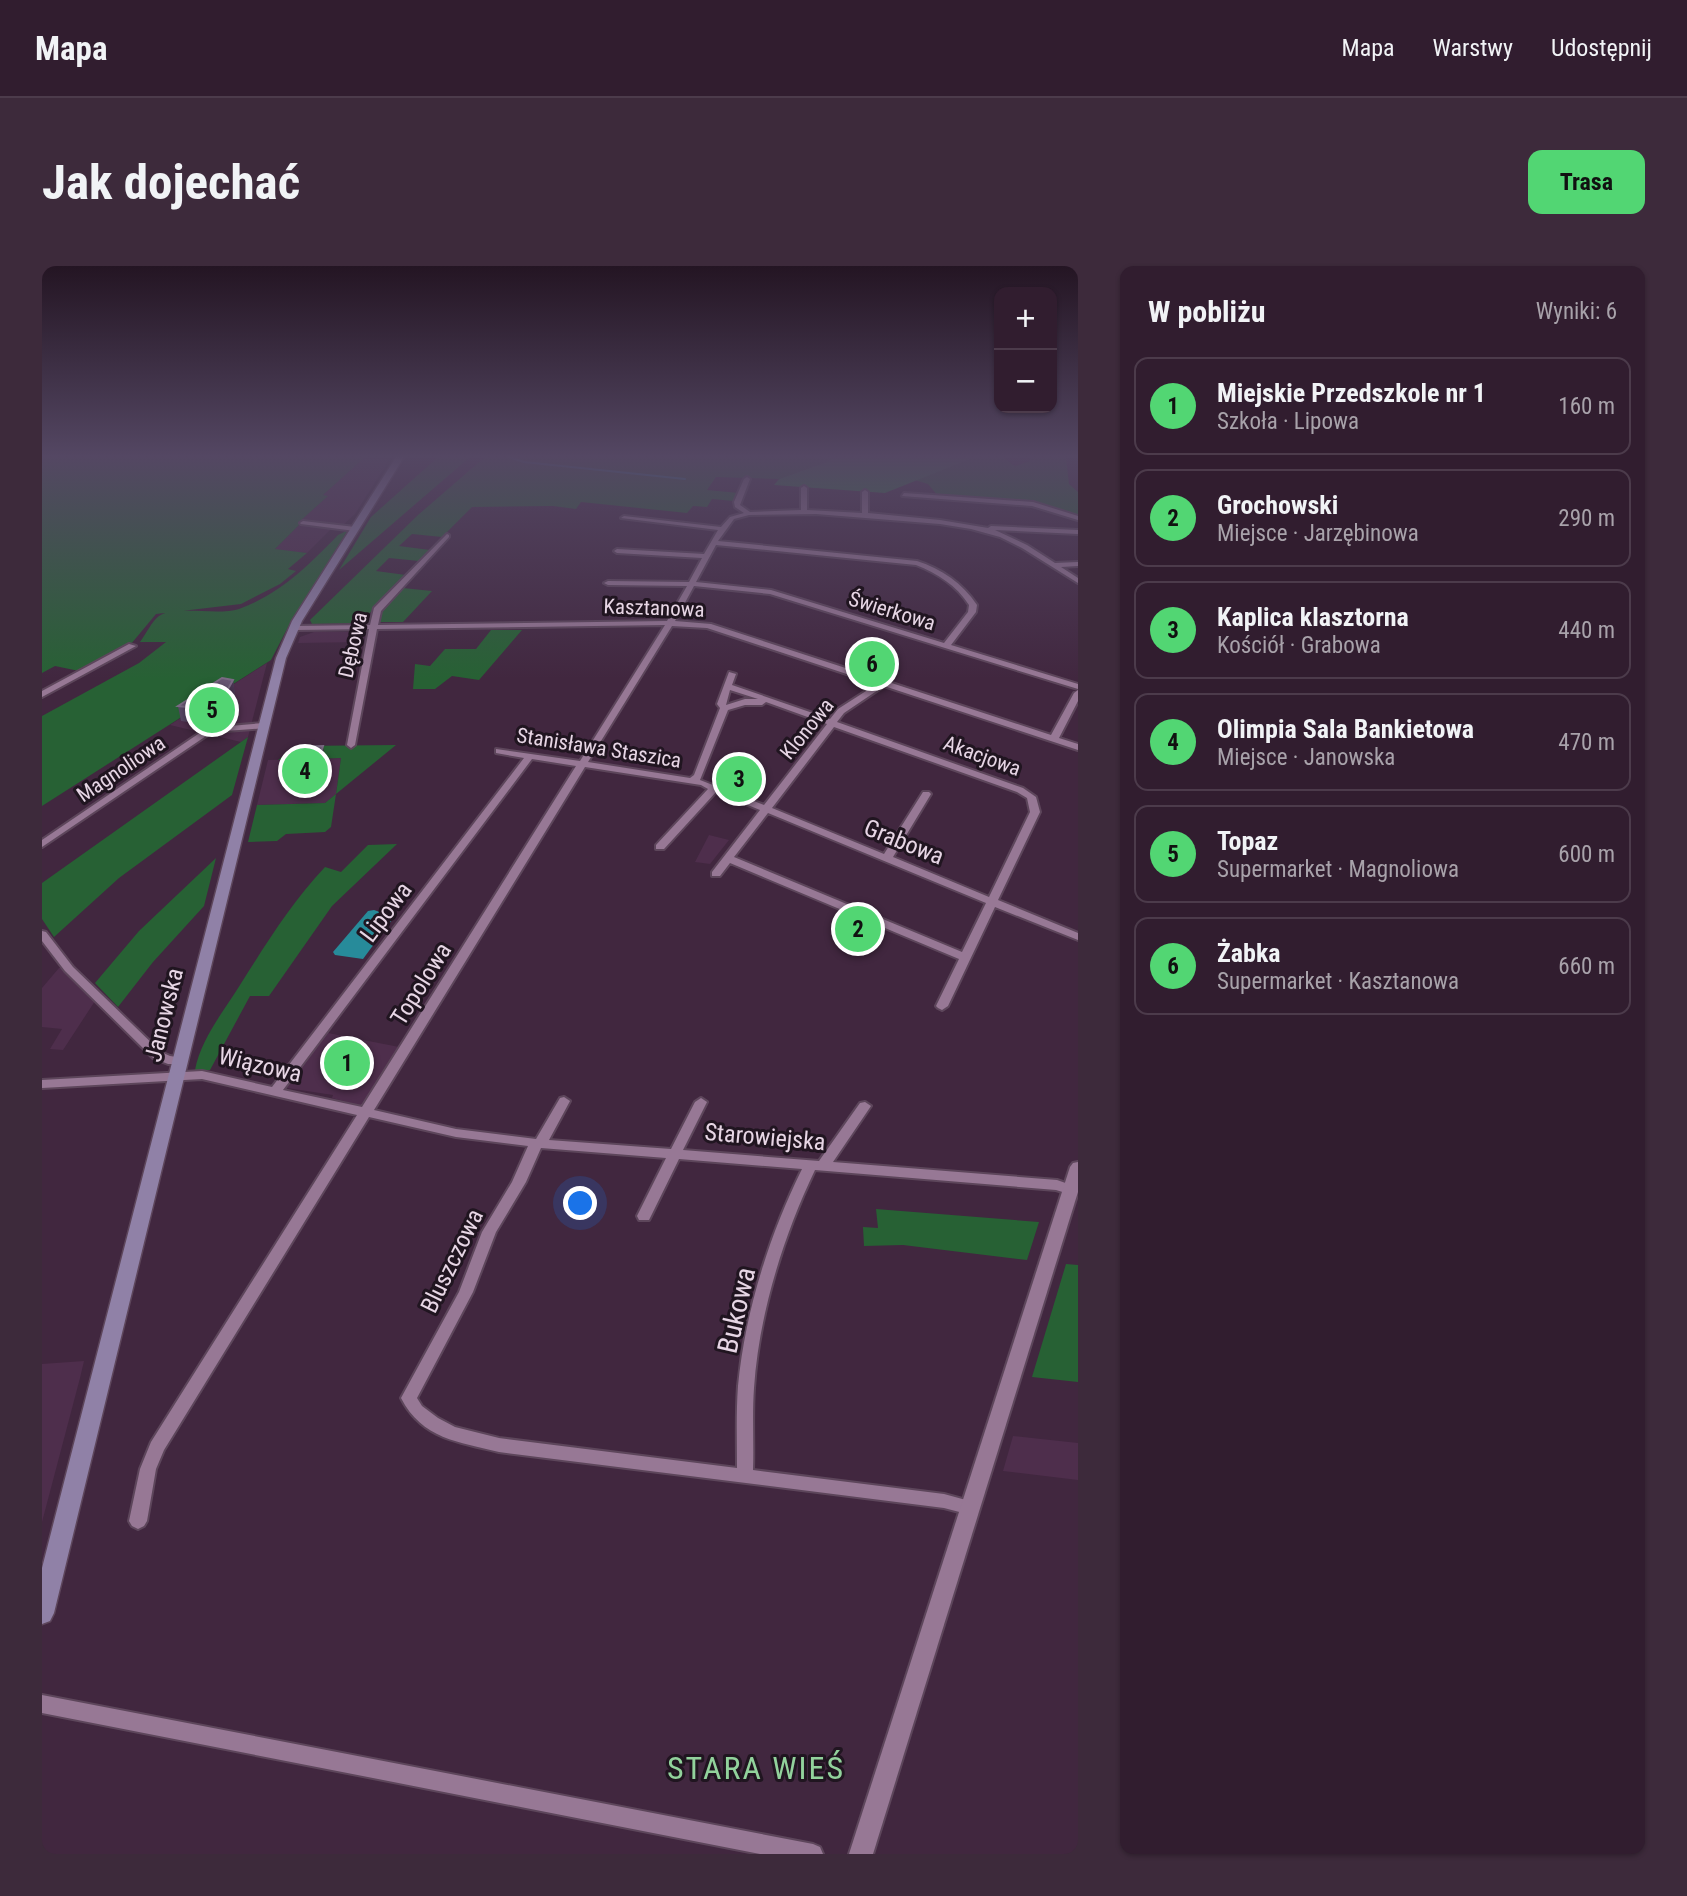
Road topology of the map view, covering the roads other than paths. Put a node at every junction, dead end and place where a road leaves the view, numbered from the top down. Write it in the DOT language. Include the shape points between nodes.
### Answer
graph roads {
  1 [pos="354,531"];
  2 [pos="723,531"];
  3 [pos="991,531"];
  4 [pos="447,536"];
  5 [pos="715,543"];
  6 [pos="617,551"];
  7 [pos="708,556"];
  8 [pos="1052,565"];
  9 [pos="1078,565"];
  10 [pos="1078,581"];
  11 [pos="608,583"];
  12 [pos="692,583"];
  13 [pos="670,623"];
  14 [pos="373,627"];
  15 [pos="294,628"];
  16 [pos="132,646"];
  17 [pos="946,646"];
  18 [pos="732,674"];
  19 [pos="884,683"];
  20 [pos="728,686"];
  21 [pos="1078,687"];
  22 [pos="1078,693"];
  23 [pos="42,694"];
  24 [pos="779,704"];
  25 [pos="724,708"];
  26 [pos="832,723"];
  27 [pos="263,726"];
  28 [pos="1054,739"];
  29 [pos="351,745"];
  30 [pos="1078,747"];
  31 [pos="499,751"];
  32 [pos="530,756"];
  33 [pos="583,764"];
  34 [pos="693,781"];
  35 [pos="714,788"];
  36 [pos="926,794"];
  37 [pos="766,809"];
  38 [pos="42,844"];
  39 [pos="660,847"];
  40 [pos="728,858"];
  41 [pos="887,858"];
  42 [pos="716,874"];
  43 [pos="993,901"];
  44 [pos="42,934"];
  45 [pos="1078,937"];
  46 [pos="965,957"];
  47 [pos="942,1006"];
  48 [pos="178,1068"];
  49 [pos="42,1084"];
  50 [pos="275,1093"];
  51 [pos="564,1101"];
  52 [pos="701,1102"];
  53 [pos="865,1106"];
  54 [pos="367,1113"];
  55 [pos="456,1133"];
  56 [pos="538,1143"];
  57 [pos="675,1153"];
  58 [pos="817,1166"];
  59 [pos="1078,1167"];
  60 [pos="1069,1189"];
  61 [pos="644,1216"];
  62 [pos="745,1474"];
  63 [pos="971,1508"];
  64 [pos="138,1521"];
  65 [pos="42,1613"];
  66 [pos="42,1704"];
  67 [pos="813,1854"];
  68 [pos="860,1854"];
  1 -- 15 [label="main road, Janowska"];
  2 -- 5 [label="street, Topolowa"];
  3 -- 8 [label="street"];
  4 -- 14 [label="street, Dębowa" via="377,610"];
  5 -- 7 [label="street, Topolowa"];
  5 -- 17 [label="street" via="885,558 930,567 965,593 973,606"];
  6 -- 7 [label="street"];
  7 -- 12 [label="street, Topolowa"];
  8 -- 9 [label="street"];
  8 -- 10 [label="street"];
  11 -- 12 [label="street"];
  12 -- 13 [label="street, Topolowa"];
  12 -- 17 [label="street, Świerkowa" via="771,593"];
  13 -- 14 [label="street, Kasztanowa"];
  13 -- 19 [label="street, Kasztanowa" via="729,631"];
  13 -- 33 [label="street, Topolowa"];
  14 -- 15 [label="street, Kasztanowa"];
  14 -- 29 [label="street, Dębowa"];
  15 -- 27 [label="main road, Janowska"];
  16 -- 23 [label="street"];
  17 -- 21 [label="street, Świerkowa"];
  18 -- 20 [label="street"];
  19 -- 26 [label="street, Klonowa" via="854,700"];
  19 -- 28 [label="street, Kasztanowa"];
  20 -- 24 [label="street, Akacjowa"];
  20 -- 25 [label="street" via="721,704"];
  22 -- 28 [label="street"];
  24 -- 25 [label="street, Akacjowa" via="745,702"];
  24 -- 26 [label="street, Akacjowa"];
  25 -- 34 [label="street"];
  26 -- 37 [label="street, Klonowa"];
  26 -- 43 [label="street, Akacjowa" via="1031,797 1035,813"];
  27 -- 38 [label="street, Magnoliowa" via="210,730"];
  27 -- 48 [label="main road, Janowska"];
  28 -- 30 [label="street, Kasztanowa"];
  31 -- 32 [label="street, Stanisława Staszica"];
  32 -- 33 [label="street, Stanisława Staszica"];
  32 -- 50 [label="street, Lipowa"];
  33 -- 34 [label="street, Stanisława Staszica"];
  33 -- 54 [label="street, Topolowa"];
  34 -- 35 [label="street, Grabowa"];
  35 -- 37 [label="street, Grabowa"];
  35 -- 39 [label="street"];
  36 -- 41 [label="street"];
  37 -- 40 [label="street, Klonowa"];
  37 -- 41 [label="street, Grabowa"];
  40 -- 42 [label="street, Klonowa"];
  40 -- 46 [label="street"];
  41 -- 43 [label="street, Grabowa"];
  43 -- 45 [label="street, Grabowa"];
  43 -- 46 [label="street, Akacjowa"];
  44 -- 48 [label="street" via="69,970 158,1055"];
  46 -- 47 [label="street, Akacjowa"];
  48 -- 49 [label="street, Wiązowa"];
  48 -- 50 [label="street, Wiązowa"];
  48 -- 65 [label="main road, Janowska"];
  50 -- 54 [label="street, Wiązowa"];
  51 -- 56 [label="street, Bluszczowa"];
  52 -- 57 [label="street"];
  53 -- 58 [label="street, Bukowa"];
  54 -- 55 [label="street, Wiązowa"];
  54 -- 64 [label="street, Topolowa" via="157,1447"];
  55 -- 56 [label="street, Starowiejska"];
  56 -- 57 [label="street, Starowiejska"];
  56 -- 62 [label="street, Bluszczowa" via="489,1232 466,1292 409,1398 416,1411 452,1433 499,1445"];
  57 -- 58 [label="street, Starowiejska"];
  57 -- 61 [label="street"];
  58 -- 60 [label="street, Starowiejska"];
  58 -- 62 [label="street, Bukowa" via="791,1202 755,1337 747,1379"];
  59 -- 60 [label="street"];
  60 -- 63 [label="street"];
  62 -- 63 [label="street"];
  63 -- 68 [label="street"];
  66 -- 67 [label="street"];
}
